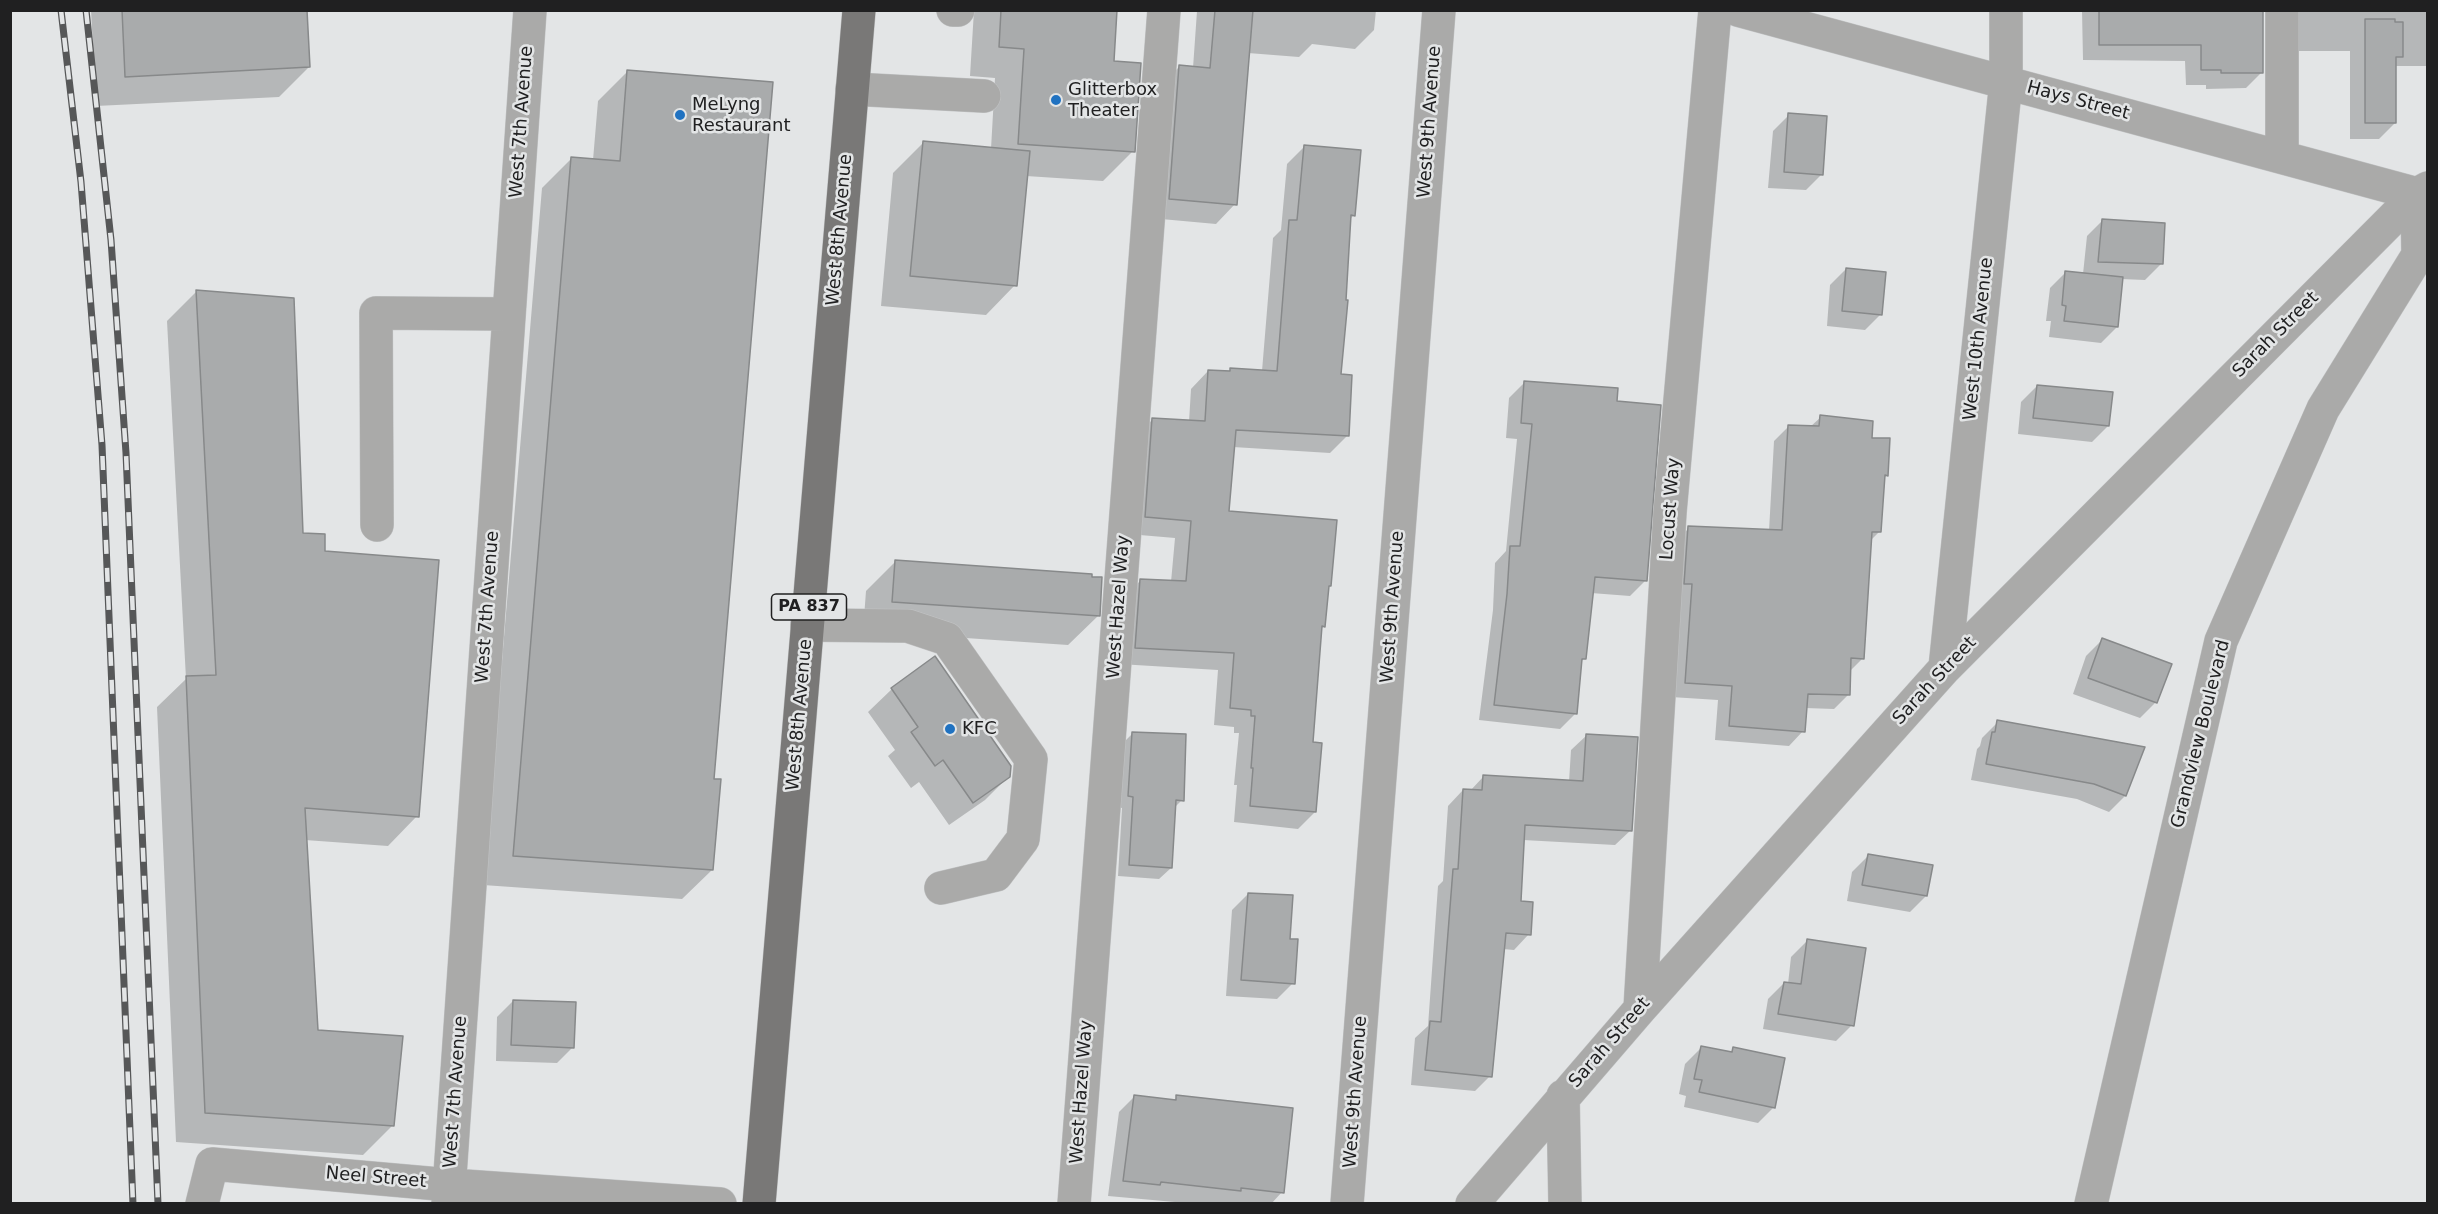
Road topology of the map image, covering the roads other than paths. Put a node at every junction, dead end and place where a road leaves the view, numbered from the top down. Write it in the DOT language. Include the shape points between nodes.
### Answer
graph roads {
  1 [pos="530,10"];
  2 [pos="859,10"];
  3 [pos="953,10"];
  4 [pos="958,10"];
  5 [pos="1164,10"];
  6 [pos="1439,10"];
  7 [pos="1715,10"];
  8 [pos="1738,10"];
  9 [pos="2006,10"];
  10 [pos="2282,10"];
  11 [pos="2006,81"];
  12 [pos="852,88"];
  13 [pos="984,96"];
  14 [pos="2282,157"];
  15 [pos="2422,191"];
  16 [pos="508,314"];
  17 [pos="377,525"];
  18 [pos="807,625"];
  19 [pos="1945,668"];
  20 [pos="941,888"];
  21 [pos="1640,1009"];
  22 [pos="1563,1096"];
  23 [pos="449,1194"];
  24 [pos="202,1203"];
  25 [pos="720,1203"];
  26 [pos="759,1203"];
  27 [pos="1074,1203"];
  28 [pos="1347,1203"];
  29 [pos="1472,1203"];
  30 [pos="1565,1203"];
  31 [pos="2091,1203"];
  1 -- 16 [label="street, West 7th Avenue"];
  2 -- 12 [label="main road, West 8th Avenue / PA 837"];
  3 -- 4 [label="street"];
  5 -- 27 [label="street, West Hazel Way"];
  6 -- 28 [label="street, West 9th Avenue"];
  7 -- 21 [label="street, Locust Way" via="1670,512"];
  8 -- 11 [label="street, Hays Street"];
  9 -- 11 [label="street, West 10th Avenue"];
  10 -- 14 [label="street"];
  11 -- 14 [label="street, Hays Street"];
  11 -- 19 [label="street, West 10th Avenue"];
  12 -- 13 [label="street"];
  12 -- 18 [label="main road, West 8th Avenue / PA 837"];
  14 -- 15 [label="street, Hays Street"];
  15 -- 19 [label="street, Sarah Street"];
  15 -- 31 [label="street, Grandview Boulevard" via="2418,255 2323,409 2221,641"];
  16 -- 17 [label="street" via="376,313"];
  16 -- 23 [label="street, West 7th Avenue"];
  18 -- 20 [label="street" via="908,626 947,639 1031,759 1023,839 996,875"];
  18 -- 26 [label="main road, West 8th Avenue / PA 837"];
  19 -- 21 [label="street, Sarah Street"];
  21 -- 22 [label="street, Sarah Street"];
  22 -- 29 [label="street, Sarah Street"];
  22 -- 30 [label="street"];
  23 -- 24 [label="street, Neel Street" via="212,1164"];
  23 -- 25 [label="street, Neel Street"];
}
